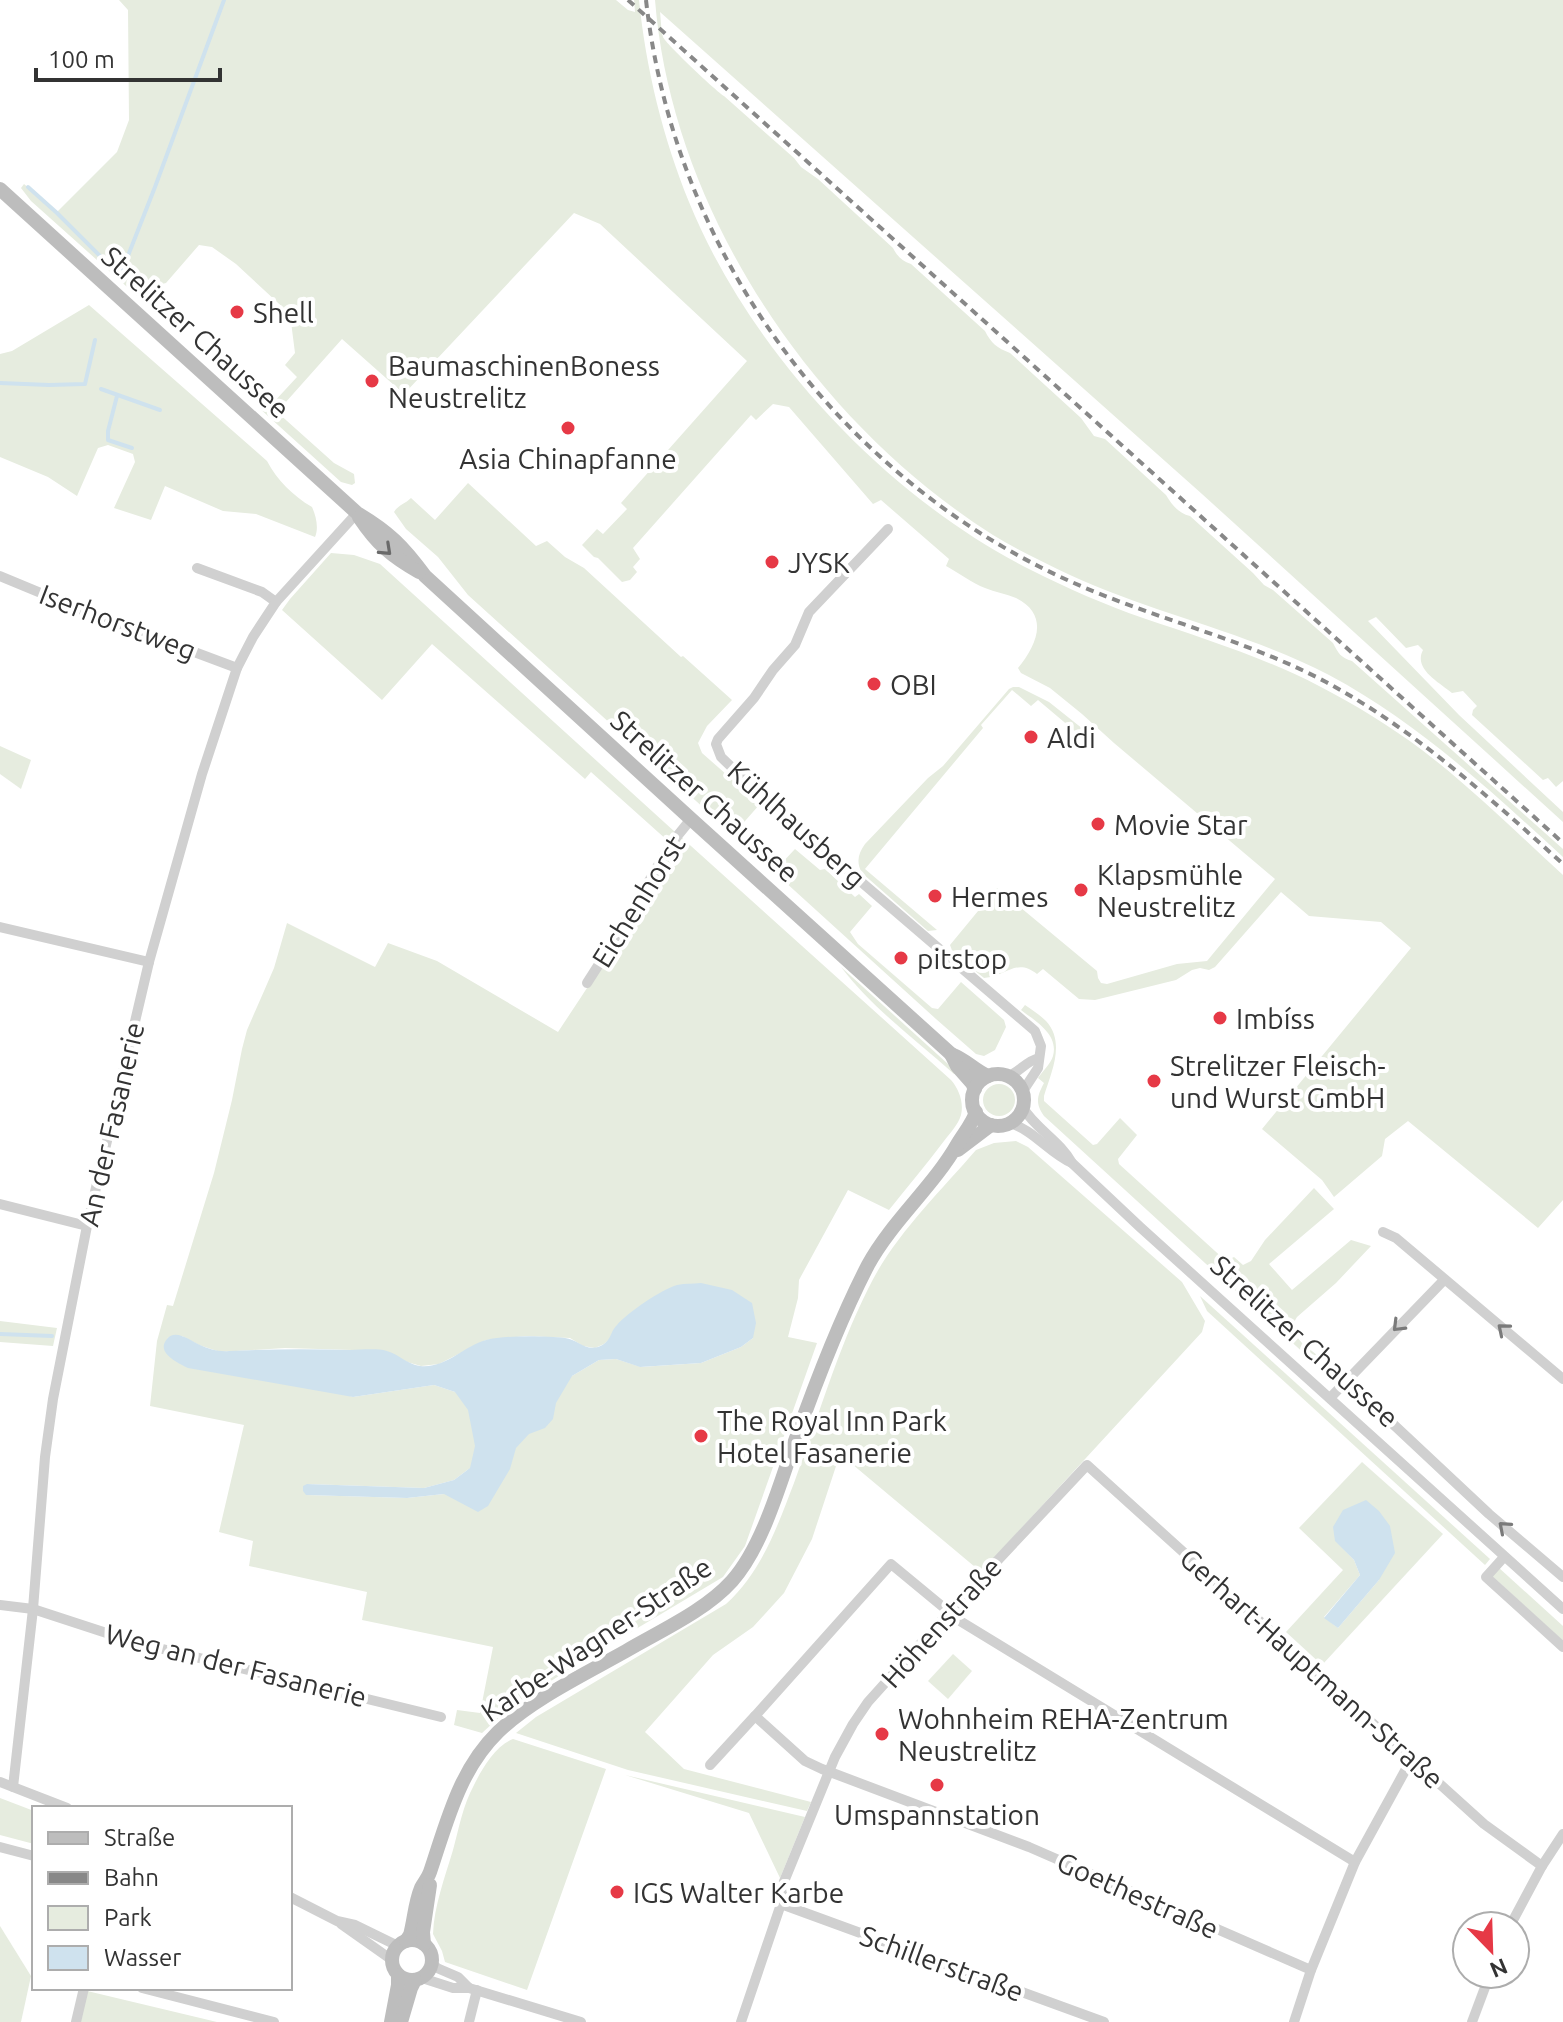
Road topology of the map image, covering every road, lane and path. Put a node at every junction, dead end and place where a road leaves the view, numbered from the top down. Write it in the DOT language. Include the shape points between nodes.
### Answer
graph roads {
  1 [pos="0,189"];
  2 [pos="357,513"];
  3 [pos="888,529"];
  4 [pos="197,568"];
  5 [pos="0,576"];
  6 [pos="276,602"];
  7 [pos="237,668"];
  8 [pos="691,819"];
  9 [pos="0,927"];
  10 [pos="149,962"];
  11 [pos="587,983"];
  12 [pos="951,1054"];
  13 [pos="1039,1058"];
  14 [pos="988,1076"];
  15 [pos="1009,1076"];
  16 [pos="975,1089"];
  17 [pos="1023,1091"];
  18 [pos="1023,1108"];
  19 [pos="976,1112"];
  20 [pos="1009,1123"];
  21 [pos="991,1125"];
  22 [pos="954,1152"];
  23 [pos="1072,1163"];
  24 [pos="0,1204"];
  25 [pos="87,1226"];
  26 [pos="1383,1232"];
  27 [pos="1444,1280"];
  28 [pos="1563,1379"];
  29 [pos="1342,1384"];
  30 [pos="1330,1398"];
  31 [pos="1087,1465"];
  32 [pos="1504,1557"];
  33 [pos="1563,1577"];
  34 [pos="0,1605"];
  35 [pos="33,1609"];
  36 [pos="1563,1609"];
  37 [pos="948,1613"];
  38 [pos="1563,1647"];
  39 [pos="755,1716"];
  40 [pos="441,1717"];
  41 [pos="1413,1760"];
  42 [pos="710,1765"];
  43 [pos="830,1772"];
  44 [pos="0,1782"];
  45 [pos="13,1787"];
  46 [pos="62,1806"];
  47 [pos="1563,1834"];
  48 [pos="0,1847"];
  49 [pos="32,1855"];
  50 [pos="1355,1862"];
  51 [pos="1542,1866"];
  52 [pos="429,1877"];
  53 [pos="292,1898"];
  54 [pos="781,1904"];
  55 [pos="1519,1910"];
  56 [pos="337,1921"];
  57 [pos="402,1943"];
  58 [pos="424,1944"];
  59 [pos="392,1960"];
  60 [pos="432,1963"];
  61 [pos="1311,1970"];
  62 [pos="398,1975"];
  63 [pos="418,1979"];
  64 [pos="473,1989"];
  65 [pos="84,1990"];
  66 [pos="150,1990"];
  67 [pos="1484,1990"];
  68 [pos="76,2022"];
  69 [pos="274,2022"];
  70 [pos="391,2022"];
  71 [pos="401,2022"];
  72 [pos="469,2022"];
  73 [pos="581,2022"];
  74 [pos="741,2022"];
  75 [pos="1104,2022"];
  76 [pos="1294,2022"];
  77 [pos="1472,2022"];
  1 -- 2 [label="main road, Strelitzer Chaussee"];
  2 -- 6 [label="street, An der Fasanerie"];
  2 -- 8 [label="main road, Strelitzer Chaussee" via="389,534 425,576"];
  3 -- 13 [label="street, Kühlhausberg" via="809,612 795,645 718,739 717,750 768,802 1028,1024 1041,1046"];
  4 -- 6 [label="street"];
  5 -- 7 [label="street, Iserhorstweg"];
  6 -- 7 [label="street, An der Fasanerie"];
  7 -- 10 [label="street, An der Fasanerie"];
  8 -- 11 [label="street, Eichenhorst"];
  8 -- 12 [label="main road, Strelitzer Chaussee"];
  9 -- 10 [label="street"];
  10 -- 25 [label="street, An der Fasanerie"];
  12 -- 14 [label="main road, Strelitzer Chaussee"];
  12 -- 16 [label="main road, Strelitzer Chaussee"];
  13 -- 15 [label="street"];
  13 -- 17 [label="street"];
  14 -- 15 [label="main road"];
  14 -- 16 [label="main road"];
  15 -- 17 [label="main road"];
  16 -- 19 [label="main road"];
  17 -- 18 [label="main road"];
  18 -- 20 [label="main road"];
  18 -- 23 [label="street, Strelitzer Chaussee"];
  19 -- 21 [label="main road"];
  19 -- 22 [label="main road, Karbe-Wagner-Straße"];
  20 -- 21 [label="main road"];
  20 -- 23 [label="street, Strelitzer Chaussee"];
  21 -- 22 [label="main road, Karbe-Wagner-Straße"];
  22 -- 52 [label="main road, Karbe-Wagner-Straße" via="882,1244 856,1288 770,1511 741,1570 700,1607 499,1731 461,1783"];
  23 -- 30 [label="street, Strelitzer Chaussee"];
  24 -- 25 [label="street"];
  25 -- 35 [label="street, An der Fasanerie" via="51,1413"];
  26 -- 27 [label="street"];
  28 -- 27 [label="street, one-way"];
  27 -- 29 [label="street, one-way"];
  29 -- 30 [label="street"];
  33 -- 29 [label="street, Strelitzer Chaussee, one-way"];
  30 -- 32 [label="street, Strelitzer Chaussee"];
  31 -- 37 [label="street, Höhenstraße"];
  31 -- 41 [label="street, Gerhart-Hauptmann-Straße"];
  32 -- 36 [label="street, Strelitzer Chaussee"];
  32 -- 38 [label="street" via="1486,1577"];
  34 -- 35 [label="street, Weg an der Fasanerie"];
  35 -- 40 [label="street, Weg an der Fasanerie" via="134,1642"];
  35 -- 45 [label="street, An der Fasanerie"];
  37 -- 39 [label="street" via="891,1564"];
  37 -- 43 [label="street, Höhenstraße" via="868,1702"];
  37 -- 50 [label="street"];
  39 -- 42 [label="street"];
  39 -- 43 [label="street, Goethestraße" via="805,1761"];
  41 -- 50 [label="street"];
  41 -- 51 [label="street, Gerhart-Hauptmann-Straße" via="1484,1824"];
  43 -- 54 [label="street, Höhenstraße" via="783,1884"];
  43 -- 61 [label="street, Goethestraße" via="1029,1847"];
  44 -- 45 [label="street"];
  45 -- 46 [label="street"];
  47 -- 51 [label="street"];
  48 -- 49 [label="street"];
  50 -- 61 [label="street"];
  51 -- 55 [label="street"];
  52 -- 57 [label="main road, Karbe-Wagner-Straße" via="421,1887 410,1935"];
  52 -- 58 [label="main road, Karbe-Wagner-Straße"];
  53 -- 56 [label="street"];
  54 -- 74 [label="street, Höhenstraße"];
  54 -- 75 [label="street, Schillerstraße"];
  56 -- 57 [label="street"];
  56 -- 59 [label="street"];
  57 -- 58 [label="main road"];
  57 -- 59 [label="main road"];
  58 -- 60 [label="main road"];
  59 -- 62 [label="main road"];
  60 -- 63 [label="main road"];
  60 -- 64 [label="street"];
  61 -- 76 [label="street"];
  62 -- 63 [label="main road"];
  62 -- 70 [label="main road"];
  63 -- 64 [label="street"];
  63 -- 71 [label="main road"];
  64 -- 72 [label="street"];
  64 -- 73 [label="street"];
  65 -- 68 [label="street"];
  66 -- 69 [label="street"];
  67 -- 77 [label="street"];
}
